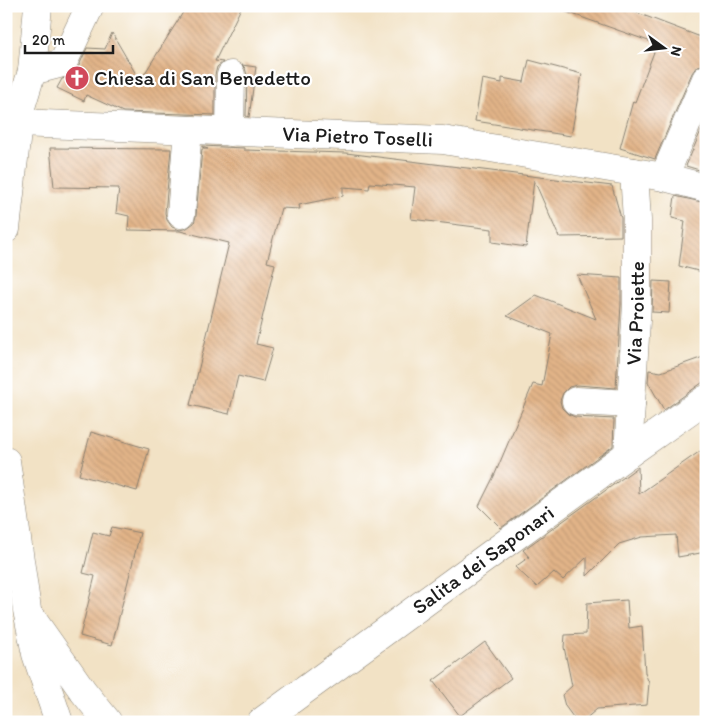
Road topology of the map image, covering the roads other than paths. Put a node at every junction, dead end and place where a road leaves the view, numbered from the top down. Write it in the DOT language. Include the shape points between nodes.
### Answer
graph roads {
  1 [pos="38,6"];
  2 [pos="90,6"];
  3 [pos="32,71"];
  4 [pos="231,75"];
  5 [pos="706,79"];
  6 [pos="13,112"];
  7 [pos="188,130"];
  8 [pos="230,132"];
  9 [pos="634,172"];
  10 [pos="664,177"];
  11 [pos="706,188"];
  12 [pos="181,214"];
  13 [pos="6,229"];
  14 [pos="706,399"];
  15 [pos="576,401"];
  16 [pos="631,404"];
  17 [pos="628,454"];
  18 [pos="6,461"];
  19 [pos="27,610"];
  20 [pos="51,696"];
  21 [pos="59,722"];
  22 [pos="71,722"];
  23 [pos="108,722"];
  24 [pos="261,722"];
  1 -- 3 [label="street"];
  2 -- 3 [label="street" via="63,63"];
  3 -- 6 [label="street"];
  4 -- 8 [label="street"];
  5 -- 10 [label="street"];
  6 -- 7 [label="street, Via Pietro Toselli"];
  6 -- 13 [label="street"];
  7 -- 8 [label="street, Via Pietro Toselli"];
  7 -- 12 [label="street"];
  8 -- 9 [label="street, Via Pietro Toselli" via="443,140"];
  9 -- 10 [label="street, Via Pietro Toselli"];
  9 -- 16 [label="street, Via Proiette" via="637,304"];
  10 -- 11 [label="street, Via Pietro Toselli"];
  14 -- 17 [label="street, Salita dei Saponari"];
  15 -- 16 [label="street"];
  16 -- 17 [label="street, Via Proiette"];
  17 -- 24 [label="street, Salita dei Saponari"];
  18 -- 19 [label="street"];
  19 -- 20 [label="street" via="36,654"];
  19 -- 23 [label="street" via="83,692"];
  20 -- 21 [label="street"];
  20 -- 22 [label="street"];
}
